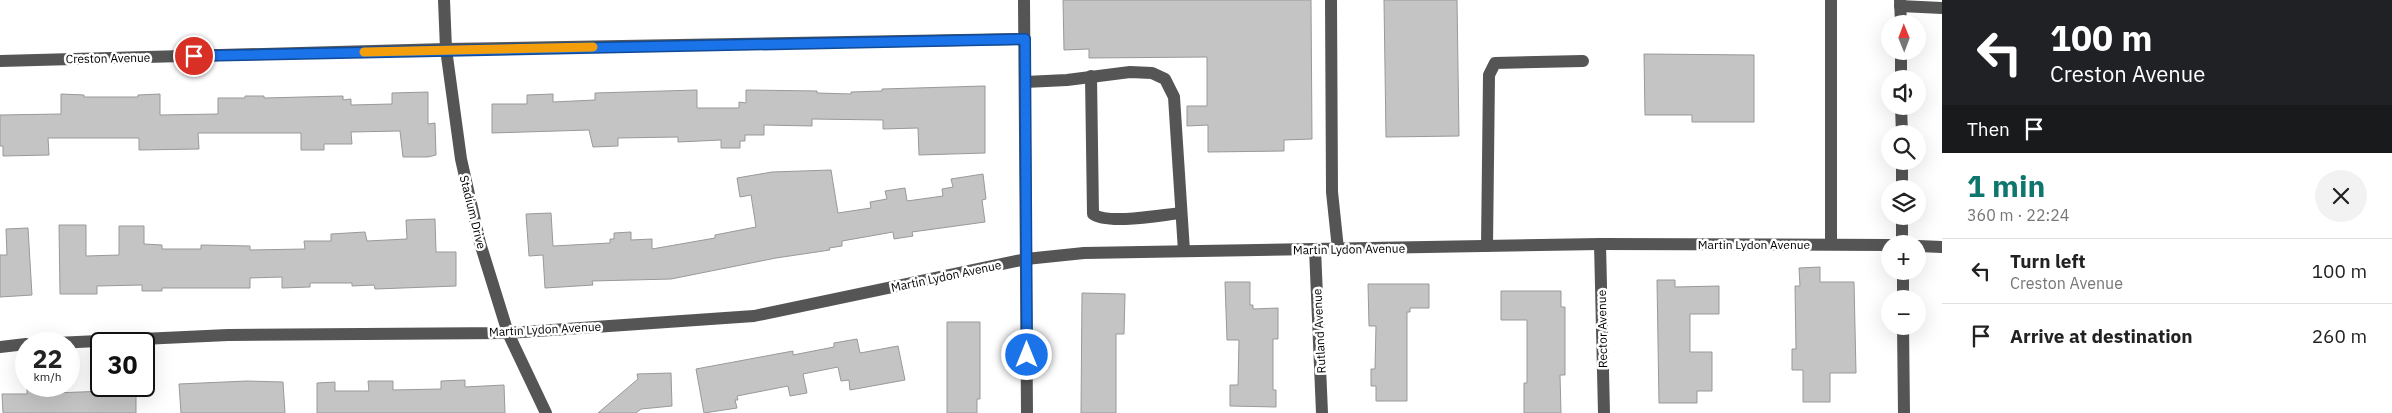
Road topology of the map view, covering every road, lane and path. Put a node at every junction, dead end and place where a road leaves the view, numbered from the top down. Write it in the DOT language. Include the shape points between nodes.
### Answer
graph roads {
  1 [pos="444,0"];
  2 [pos="1024,0"];
  3 [pos="1331,0"];
  4 [pos="1831,0"];
  5 [pos="1900,3"];
  6 [pos="1942,8"];
  7 [pos="1025,39"];
  8 [pos="446,50"];
  9 [pos="0,61"];
  10 [pos="1583,61"];
  11 [pos="1091,76"];
  12 [pos="1025,82"];
  13 [pos="1181,213"];
  14 [pos="1600,244"];
  15 [pos="1830,244"];
  16 [pos="1881,245"];
  17 [pos="1487,246"];
  18 [pos="1926,246"];
  19 [pos="1942,247"];
  20 [pos="1315,249"];
  21 [pos="1338,249"];
  22 [pos="1184,251"];
  23 [pos="1026,259"];
  24 [pos="508,333"];
  25 [pos="1903,335"];
  26 [pos="80,342"];
  27 [pos="15,345"];
  28 [pos="0,347"];
  29 [pos="546,413"];
  30 [pos="1027,413"];
  31 [pos="1322,413"];
  32 [pos="1604,413"];
  33 [pos="1904,413"];
  1 -- 8 [label="street, Stadium Drive"];
  2 -- 7 [label="street"];
  3 -- 21 [label="street" via="1332,192"];
  4 -- 15 [label="street"];
  5 -- 6 [label="street"];
  7 -- 8 [label="street, Creston Avenue"];
  7 -- 12 [label="street"];
  8 -- 9 [label="street, Creston Avenue"];
  8 -- 24 [label="street, Stadium Drive" via="460,160 480,243"];
  10 -- 17 [label="street" via="1495,63 1488,75"];
  11 -- 12 [label="street"];
  11 -- 13 [label="street" via="1152,73 1169,84 1174,97"];
  11 -- 13 [label="street" via="1093,214 1116,219"];
  12 -- 23 [label="street"];
  13 -- 22 [label="street"];
  14 -- 15 [label="street, Martin Lydon Avenue"];
  14 -- 17 [label="street, Martin Lydon Avenue"];
  14 -- 32 [label="street, Rector Avenue"];
  15 -- 16 [label="street, Martin Lydon Avenue"];
  17 -- 21 [label="street, Martin Lydon Avenue"];
  18 -- 19 [label="street"];
  20 -- 21 [label="street, Martin Lydon Avenue"];
  20 -- 22 [label="street, Martin Lydon Avenue"];
  20 -- 31 [label="street, Rutland Avenue"];
  22 -- 23 [label="street, Martin Lydon Avenue" via="1084,253"];
  23 -- 24 [label="street, Martin Lydon Avenue" via="754,316"];
  23 -- 30 [label="street"];
  24 -- 26 [label="street, Martin Lydon Avenue" via="228,336"];
  24 -- 29 [label="street, Stadium Drive"];
  25 -- 33 [label="street"];
  27 -- 28 [label="street"];
}
